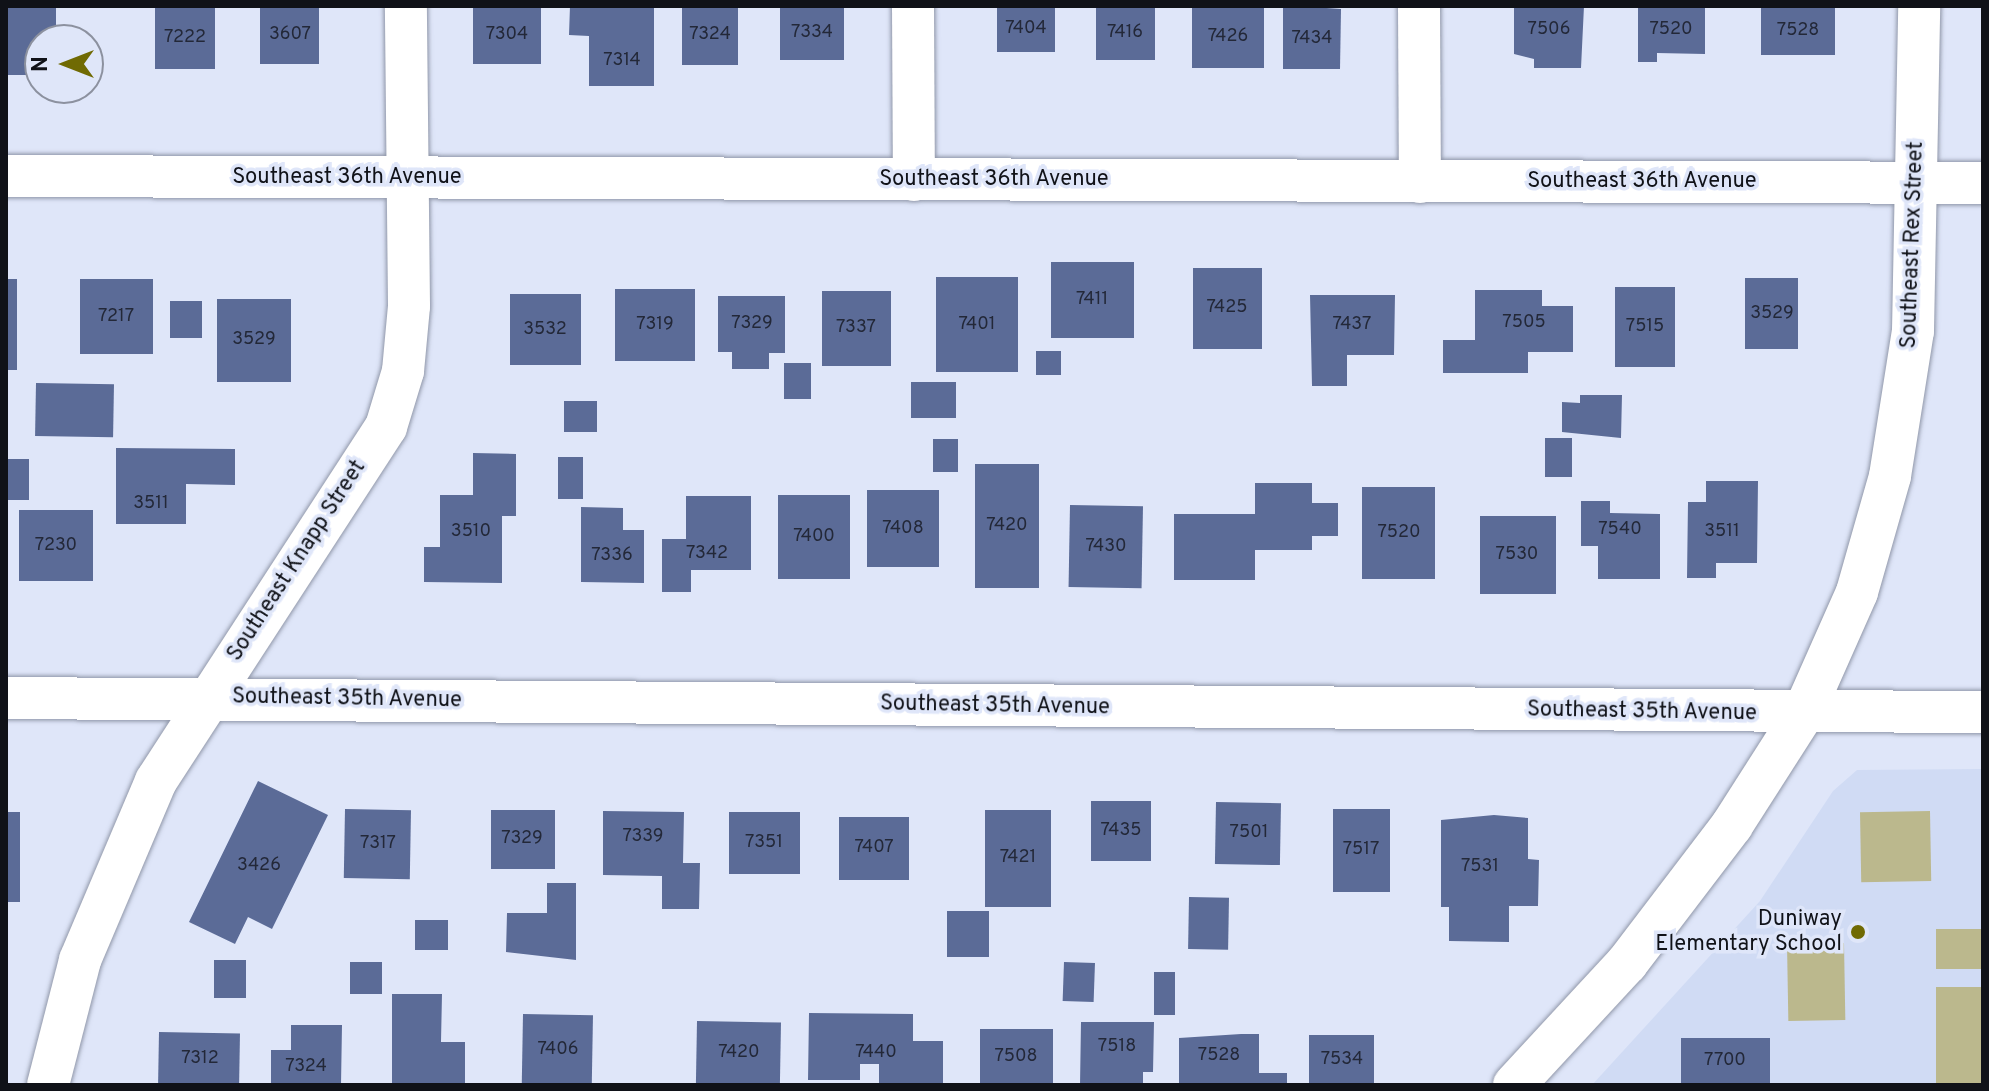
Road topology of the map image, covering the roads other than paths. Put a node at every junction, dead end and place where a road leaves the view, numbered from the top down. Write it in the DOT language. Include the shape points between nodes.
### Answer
graph roads {
  1 [pos="406,6"];
  2 [pos="913,6"];
  3 [pos="1419,6"];
  4 [pos="1919,6"];
  5 [pos="6,176"];
  6 [pos="407,178"];
  7 [pos="914,180"];
  8 [pos="1420,182"];
  9 [pos="1918,183"];
  10 [pos="1983,183"];
  11 [pos="6,698"];
  12 [pos="207,698"];
  13 [pos="1983,712"];
  14 [pos="1803,714"];
  15 [pos="48,1085"];
  16 [pos="1514,1085"];
  1 -- 6 [label="street, Southeast Knapp Street"];
  2 -- 7 [label="street"];
  3 -- 8 [label="street"];
  4 -- 9 [label="street, Southeast Rex Street"];
  5 -- 6 [label="street, Southeast 36th Avenue"];
  6 -- 7 [label="street, Southeast 36th Avenue"];
  6 -- 12 [label="street, Southeast Knapp Street" via="405,358 386,427"];
  7 -- 8 [label="street, Southeast 36th Avenue"];
  8 -- 9 [label="street, Southeast 36th Avenue"];
  9 -- 10 [label="street, Southeast 36th Avenue"];
  9 -- 14 [label="street, Southeast Rex Street" via="1913,331 1890,476 1857,592"];
  11 -- 12 [label="street, Southeast 35th Avenue"];
  12 -- 14 [label="street, Southeast 35th Avenue"];
  12 -- 15 [label="street, Southeast Knapp Street" via="156,781 105,893"];
  13 -- 14 [label="street, Southeast 35th Avenue"];
  14 -- 16 [label="street, Southeast Rex Street" via="1732,825 1627,963"];
}
